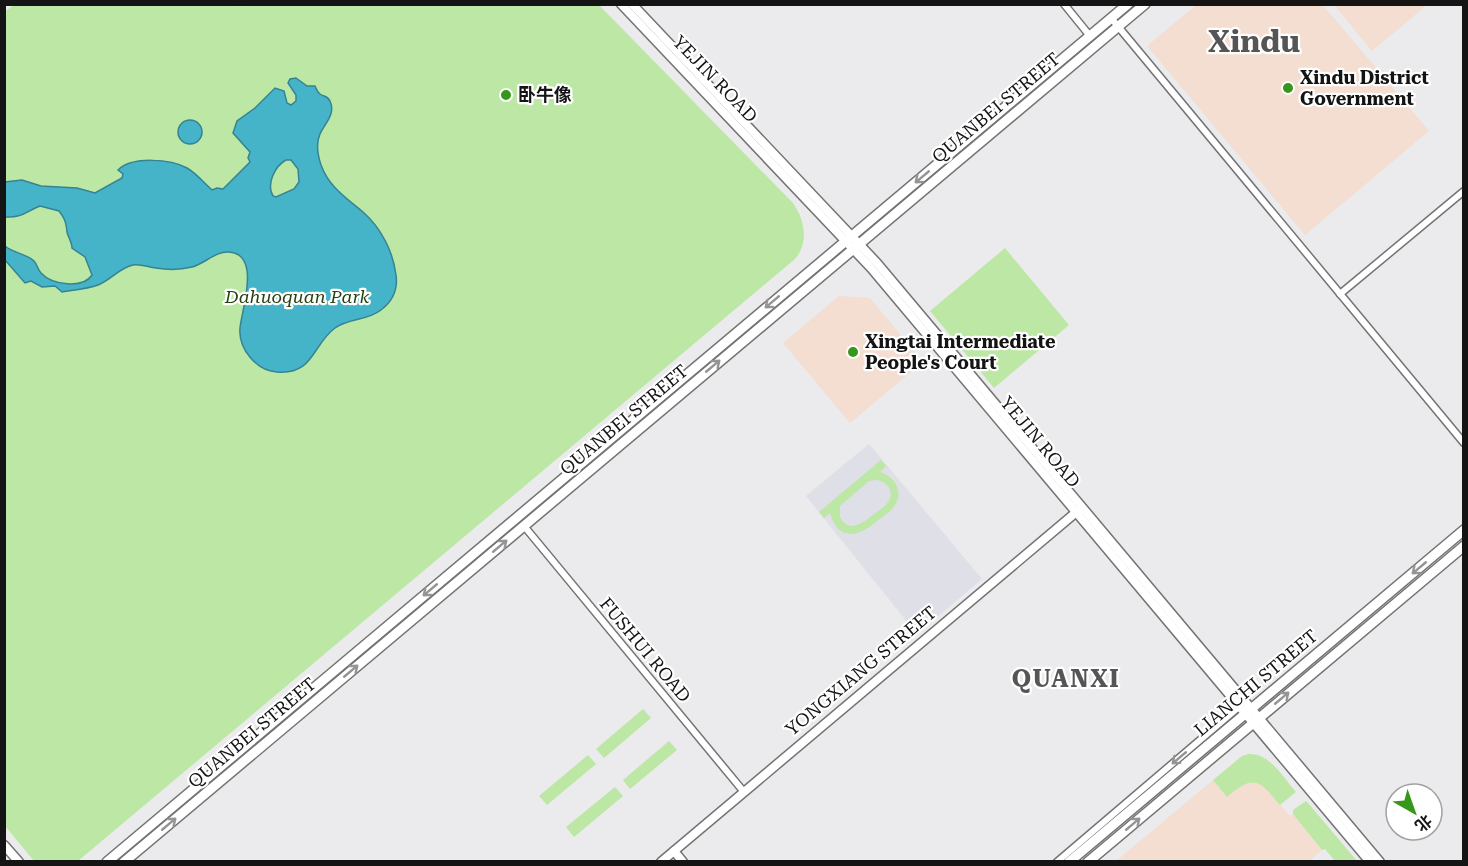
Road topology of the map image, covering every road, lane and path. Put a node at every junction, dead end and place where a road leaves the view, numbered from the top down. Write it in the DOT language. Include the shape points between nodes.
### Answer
graph roads {
  1 [pos="621,4"];
  2 [pos="632,4"];
  3 [pos="1064,4"];
  4 [pos="1128,4"];
  5 [pos="1145,4"];
  6 [pos="1112,18"];
  7 [pos="1119,27"];
  8 [pos="1090,36"];
  9 [pos="1464,191"];
  10 [pos="849,238"];
  11 [pos="856,246"];
  12 [pos="1340,294"];
  13 [pos="1464,443"];
  14 [pos="1079,509"];
  15 [pos="524,526"];
  16 [pos="1464,530"];
  17 [pos="1464,546"];
  18 [pos="1246,709"];
  19 [pos="1256,720"];
  20 [pos="744,792"];
  21 [pos="4,844"];
  22 [pos="670,857"];
  23 [pos="19,861"];
  24 [pos="107,861"];
  25 [pos="124,861"];
  26 [pos="683,861"];
  27 [pos="1057,861"];
  28 [pos="1069,861"];
  29 [pos="1088,861"];
  30 [pos="1370,861"];
  31 [pos="1380,861"];
  1 -- 10 [label="street, YEJIN ROAD"];
  2 -- 10 [label="street, YEJIN ROAD"];
  3 -- 8 [label="street"];
  4 -- 6 [label="main road, QUANBEI STREET"];
  5 -- 7 [label="main road, QUANBEI STREET"];
  6 -- 7 [label="street"];
  6 -- 8 [label="main road, QUANBEI STREET"];
  7 -- 11 [label="main road, QUANBEI STREET"];
  7 -- 12 [label="street"];
  8 -- 10 [label="main road, QUANBEI STREET, one-way"];
  9 -- 12 [label="street"];
  10 -- 11 [label="street, YEJIN ROAD"];
  10 -- 24 [label="main road, QUANBEI STREET, one-way"];
  11 -- 14 [label="street, YEJIN ROAD"];
  15 -- 11 [label="main road, QUANBEI STREET, one-way"];
  12 -- 13 [label="street"];
  14 -- 18 [label="street, YEJIN ROAD"];
  14 -- 20 [label="street, YONGXIANG STREET"];
  15 -- 20 [label="street, FUSHUI ROAD"];
  25 -- 15 [label="main road, QUANBEI STREET, one-way"];
  16 -- 18 [label="main road, LIANCHI STREET, one-way"];
  19 -- 17 [label="main road, LIANCHI STREET, one-way"];
  18 -- 19 [label="street, YEJIN ROAD"];
  18 -- 27 [label="street, one-way"];
  18 -- 28 [label="main road, LIANCHI STREET"];
  29 -- 19 [label="main road, LIANCHI STREET, one-way"];
  19 -- 30 [label="street, YEJIN ROAD"];
  19 -- 31 [label="street, YEJIN ROAD"];
  20 -- 22 [label="street, YONGXIANG STREET"];
  21 -- 23 [label="street"];
  22 -- 26 [label="street"];
}
